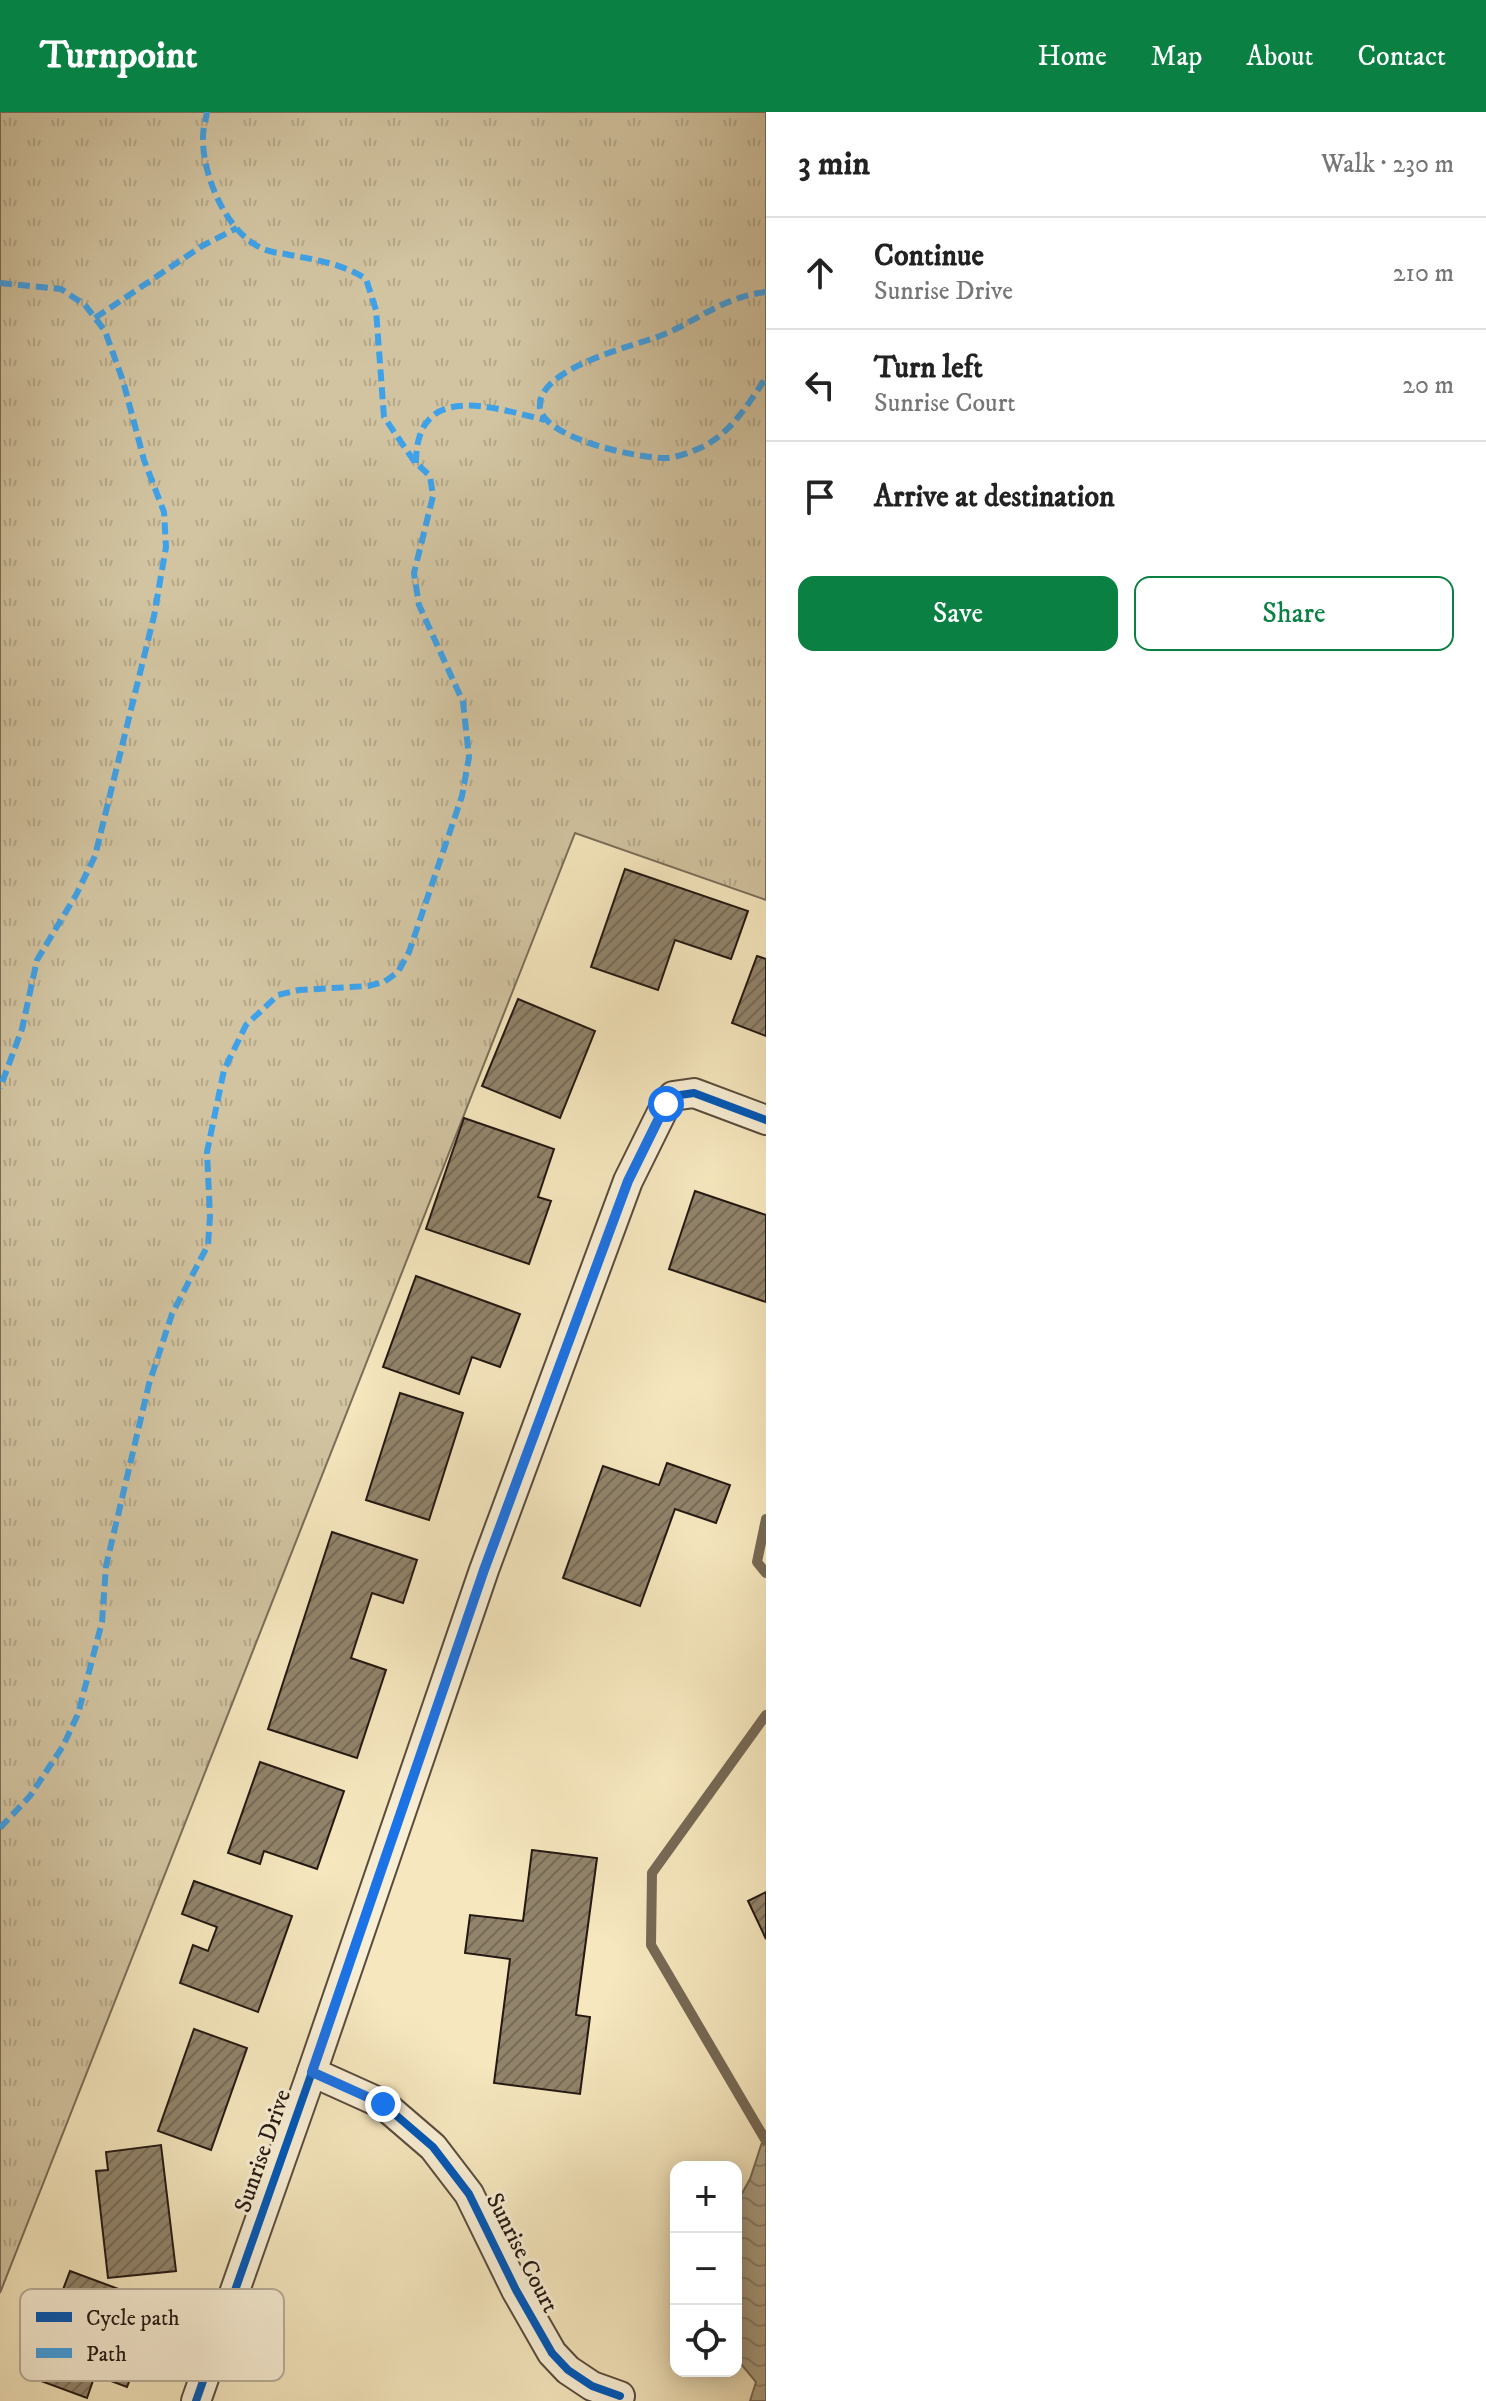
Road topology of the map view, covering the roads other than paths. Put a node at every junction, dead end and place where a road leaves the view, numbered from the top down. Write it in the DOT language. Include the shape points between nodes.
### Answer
graph roads {
  1 [pos="766,1120"];
  2 [pos="312,2072"];
  3 [pos="235,2289"];
  4 [pos="203,2381"];
  5 [pos="620,2396"];
  6 [pos="196,2401"];
  1 -- 2 [label="street, Sunrise Drive" via="694,1093 673,1096 628,1181 484,1570"];
  2 -- 3 [label="street, Sunrise Drive"];
  2 -- 5 [label="street, Sunrise Court" via="383,2104 433,2147 469,2194 552,2353 592,2386"];
  4 -- 6 [label="street, Sunrise Drive"];
}
